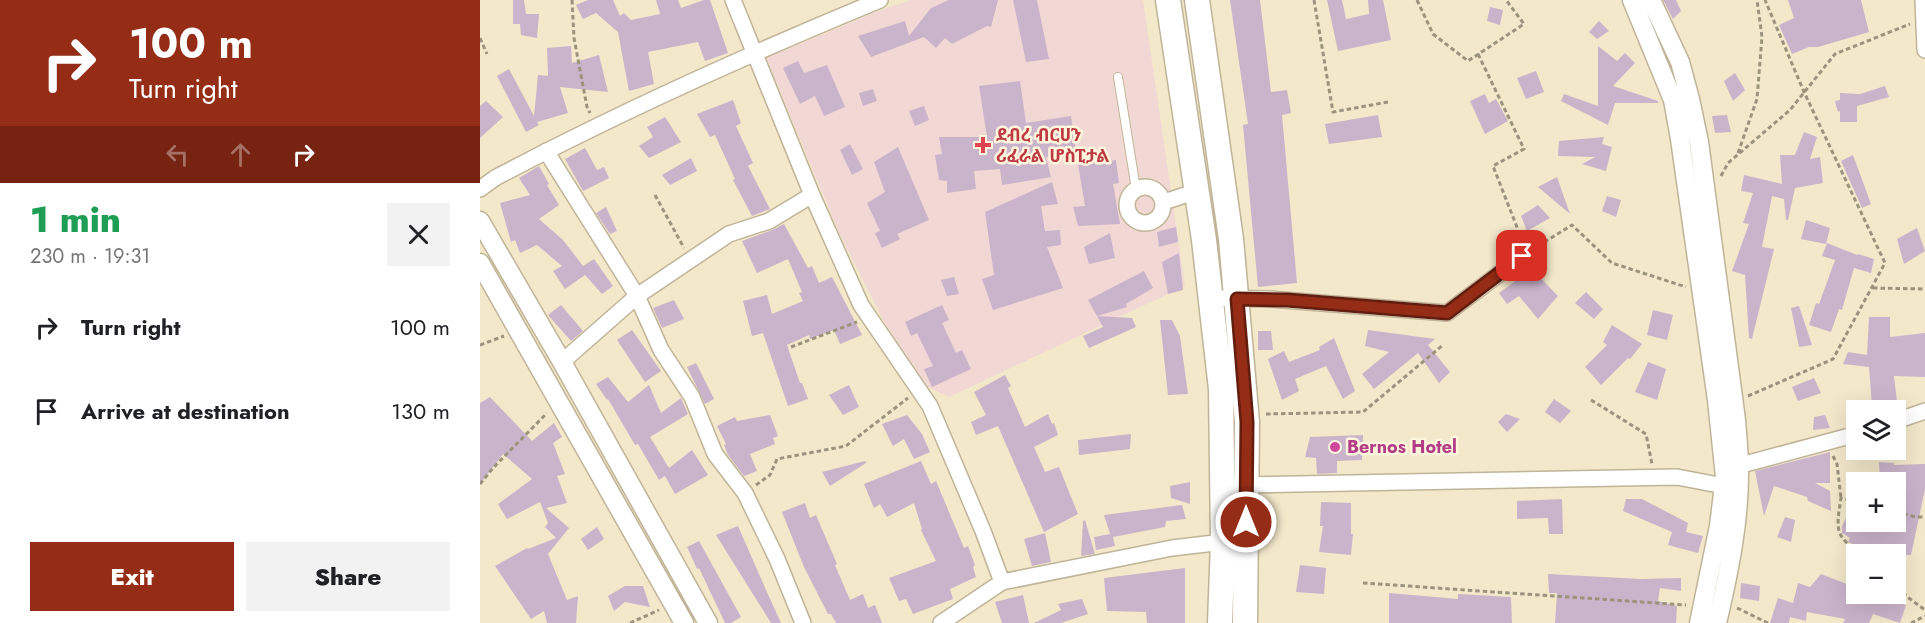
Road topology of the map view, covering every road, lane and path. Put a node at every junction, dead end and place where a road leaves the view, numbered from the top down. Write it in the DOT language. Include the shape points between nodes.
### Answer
graph roads {
  1 [pos="572,0"];
  2 [pos="733,0"];
  3 [pos="880,0"];
  4 [pos="1168,0"];
  5 [pos="1197,0"];
  6 [pos="1314,0"];
  7 [pos="1417,0"];
  8 [pos="1506,0"];
  9 [pos="1632,0"];
  10 [pos="1651,0"];
  11 [pos="1757,0"];
  12 [pos="1765,0"];
  13 [pos="1923,0"];
  14 [pos="1923,19"];
  15 [pos="480,38"];
  16 [pos="1925,50"];
  17 [pos="754,53"];
  18 [pos="487,54"];
  19 [pos="1478,54"];
  20 [pos="1118,77"];
  21 [pos="1804,92"];
  22 [pos="1388,102"];
  23 [pos="596,126"];
  24 [pos="546,151"];
  25 [pos="1737,155"];
  26 [pos="480,189"];
  27 [pos="1136,189"];
  28 [pos="1197,191"];
  29 [pos="655,195"];
  30 [pos="812,195"];
  31 [pos="1707,200"];
  32 [pos="1164,202"];
  33 [pos="480,221"];
  34 [pos="1524,255"];
  35 [pos="690,260"];
  36 [pos="480,263"];
  37 [pos="1872,288"];
  38 [pos="1925,289"];
  39 [pos="1702,292"];
  40 [pos="637,296"];
  41 [pos="1212,298"];
  42 [pos="1237,299"];
  43 [pos="870,318"];
  44 [pos="519,331"];
  45 [pos="480,345"];
  46 [pos="1443,345"];
  47 [pos="791,347"];
  48 [pos="562,362"];
  49 [pos="918,389"];
  50 [pos="1591,400"];
  51 [pos="559,402"];
  52 [pos="1733,402"];
  53 [pos="1925,411"];
  54 [pos="1246,414"];
  55 [pos="1906,418"];
  56 [pos="1846,437"];
  57 [pos="1828,442"];
  58 [pos="1729,474"];
  59 [pos="1655,478"];
  60 [pos="480,484"];
  61 [pos="1222,485"];
  62 [pos="1246,486"];
  63 [pos="745,493"];
  64 [pos="1841,498"];
  65 [pos="1846,499"];
  66 [pos="1906,514"];
  67 [pos="1925,517"];
  68 [pos="1223,542"];
  69 [pos="1846,544"];
  70 [pos="1002,582"];
  71 [pos="1363,583"];
  72 [pos="1906,596"];
  73 [pos="1722,601"];
  74 [pos="674,604"];
  75 [pos="1925,610"];
  76 [pos="1701,615"];
  77 [pos="1925,616"];
  78 [pos="630,623"];
  79 [pos="684,623"];
  80 [pos="708,623"];
  81 [pos="803,623"];
  82 [pos="940,623"];
  83 [pos="1220,623"];
  84 [pos="1245,623"];
  85 [pos="1717,623"];
  86 [pos="1768,623"];
  87 [pos="1911,623"];
  1 -- 23 [label="path" via="574,38 587,107"];
  2 -- 17 [label="street"];
  3 -- 17 [label="street"];
  4 -- 28 [label="highway"];
  5 -- 42 [label="highway"];
  6 -- 22 [label="path" via="1333,112"];
  7 -- 19 [label="path" via="1433,34 1468,61"];
  8 -- 19 [label="path" via="1524,24"];
  9 -- 39 [label="street" via="1672,100"];
  10 -- 31 [label="street" via="1688,89"];
  11 -- 25 [label="path" via="1762,37 1757,99"];
  12 -- 21 [label="path"];
  13 -- 14 [label="street"];
  14 -- 16 [label="street"];
  14 -- 21 [label="path" via="1835,54"];
  15 -- 18 [label="path"];
  17 -- 23 [label="street"];
  17 -- 30 [label="street"];
  19 -- 34 [label="path" via="1524,149 1493,166"];
  20 -- 27 [label="lane"];
  21 -- 25 [label="path" via="1790,110"];
  21 -- 37 [label="path" via="1885,263"];
  23 -- 24 [label="street"];
  24 -- 26 [label="street"];
  24 -- 40 [label="street"];
  25 -- 31 [label="path" via="1728,163"];
  27 -- 32 [label="street" via="1157,190"];
  27 -- 32 [label="street" via="1127,207 1140,223 1154,222"];
  28 -- 32 [label="street"];
  28 -- 41 [label="highway"];
  29 -- 35 [label="path"];
  30 -- 35 [label="street" via="769,221 729,234"];
  30 -- 43 [label="street"];
  31 -- 52 [label="street"];
  33 -- 48 [label="street"];
  34 -- 39 [label="path" via="1572,225 1612,263"];
  34 -- 42 [label="street" via="1447,313"];
  35 -- 40 [label="street"];
  36 -- 44 [label="street"];
  37 -- 38 [label="path"];
  37 -- 52 [label="path" via="1833,359"];
  39 -- 58 [label="street"];
  40 -- 48 [label="street"];
  40 -- 63 [label="street" via="662,350 692,397 715,454"];
  41 -- 42 [label="street"];
  41 -- 61 [label="highway" via="1221,388"];
  42 -- 54 [label="highway"];
  43 -- 47 [label="path"];
  43 -- 49 [label="street"];
  44 -- 45 [label="path"];
  44 -- 51 [label="street"];
  46 -- 54 [label="path" via="1364,412"];
  48 -- 80 [label="street"];
  49 -- 63 [label="path" via="846,446 777,459 770,475"];
  49 -- 70 [label="street" via="930,406"];
  50 -- 59 [label="path" via="1646,434"];
  51 -- 60 [label="path"];
  51 -- 74 [label="street"];
  52 -- 58 [label="street"];
  53 -- 55 [label="street"];
  54 -- 62 [label="highway"];
  56 -- 57 [label="street"];
  57 -- 58 [label="street"];
  57 -- 64 [label="path" via="1837,465"];
  58 -- 59 [label="street"];
  58 -- 73 [label="street" via="1737,508"];
  58 -- 76 [label="street"];
  59 -- 62 [label="street"];
  61 -- 62 [label="street"];
  61 -- 68 [label="highway"];
  62 -- 84 [label="highway"];
  63 -- 81 [label="street"];
  64 -- 65 [label="path"];
  64 -- 69 [label="path" via="1837,527"];
  66 -- 67 [label="path"];
  68 -- 70 [label="street" via="1172,548"];
  68 -- 83 [label="highway"];
  70 -- 82 [label="street"];
  71 -- 76 [label="path"];
  72 -- 75 [label="path"];
  73 -- 85 [label="street"];
  73 -- 86 [label="path"];
  74 -- 78 [label="path"];
  74 -- 79 [label="street"];
  77 -- 87 [label="path"];
}
